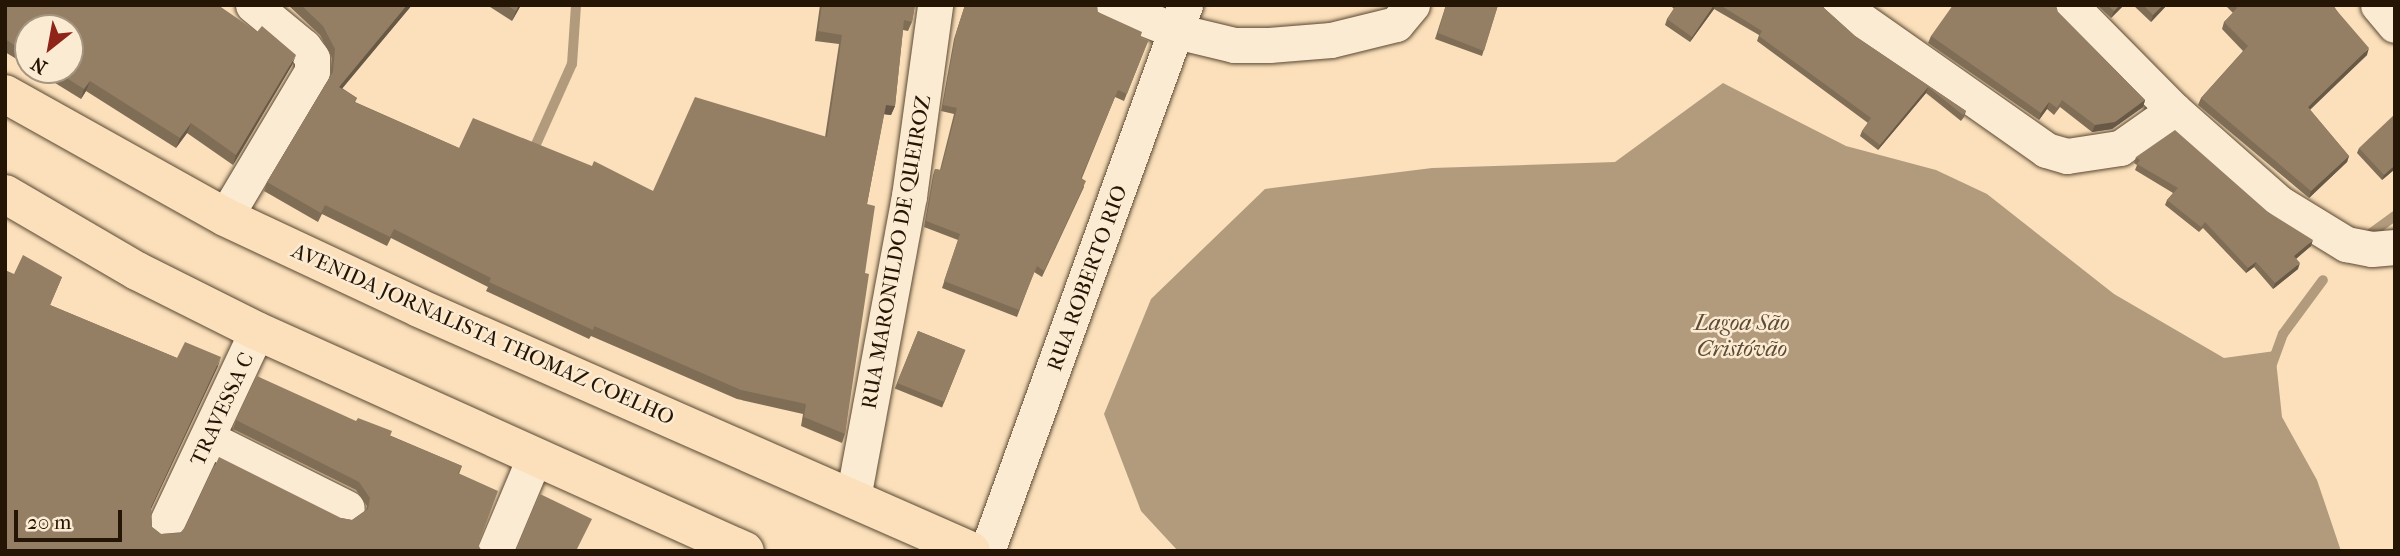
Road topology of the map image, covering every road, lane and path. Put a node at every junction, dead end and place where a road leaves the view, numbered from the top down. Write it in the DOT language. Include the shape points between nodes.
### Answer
graph roads {
  1 [pos="253,5"];
  2 [pos="935,5"];
  3 [pos="1111,5"];
  4 [pos="1412,5"];
  5 [pos="1840,5"];
  6 [pos="2070,5"];
  7 [pos="2378,5"];
  8 [pos="1181,18"];
  9 [pos="2395,25"];
  10 [pos="5,94"];
  11 [pos="2174,110"];
  12 [pos="5,194"];
  13 [pos="225,217"];
  14 [pos="2395,247"];
  15 [pos="257,331"];
  16 [pos="209,439"];
  17 [pos="536,456"];
  18 [pos="853,498"];
  19 [pos="347,508"];
  20 [pos="166,524"];
  21 [pos="495,551"];
  22 [pos="745,551"];
  23 [pos="971,551"];
  24 [pos="987,551"];
  1 -- 13 [label="street" via="304,47 312,58 312,71"];
  2 -- 18 [label="street, RUA MARONILDO DE QUEIROZ" via="909,195"];
  3 -- 8 [label="street"];
  4 -- 8 [label="street" via="1396,24 1331,40 1234,45"];
  5 -- 11 [label="street" via="2046,150 2067,156 2120,148"];
  6 -- 11 [label="street"];
  7 -- 9 [label="street"];
  8 -- 24 [label="street, RUA ROBERTO RIO"];
  10 -- 13 [label="main road, AVENIDA JORNALISTA THOMAZ COELHO"];
  11 -- 14 [label="street" via="2314,228 2346,244"];
  12 -- 15 [label="main road" via="137,271"];
  13 -- 18 [label="main road, AVENIDA JORNALISTA THOMAZ COELHO" via="419,308"];
  15 -- 16 [label="street, TRAVESSA C"];
  15 -- 17 [label="main road"];
  16 -- 19 [label="street"];
  16 -- 20 [label="street, TRAVESSA C"];
  17 -- 21 [label="street"];
  17 -- 22 [label="main road"];
  18 -- 23 [label="main road, AVENIDA JORNALISTA THOMAZ COELHO"];
}
